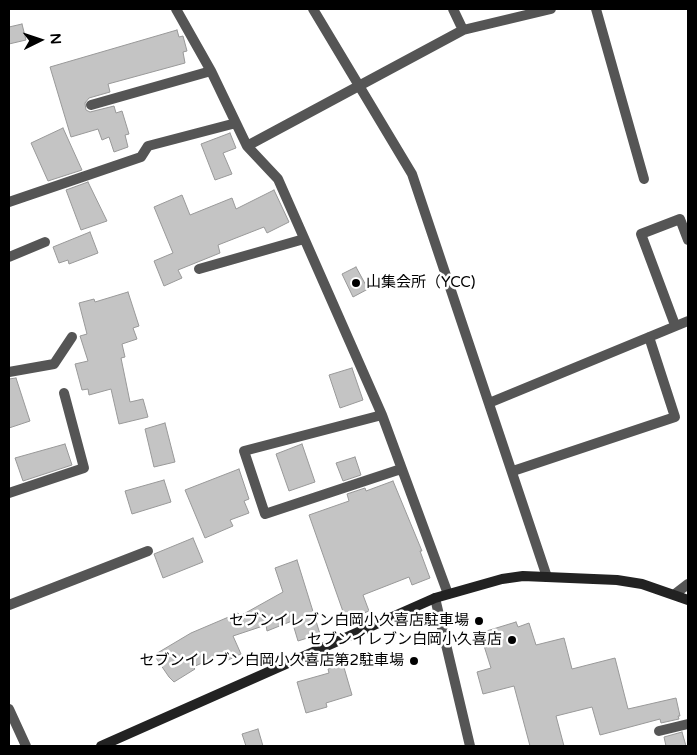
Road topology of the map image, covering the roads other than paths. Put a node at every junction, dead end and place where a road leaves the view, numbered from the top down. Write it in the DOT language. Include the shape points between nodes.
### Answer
graph roads {
  1 [pos="176,9"];
  2 [pos="313,9"];
  3 [pos="453,9"];
  4 [pos="551,9"];
  5 [pos="596,9"];
  6 [pos="463,30"];
  7 [pos="211,71"];
  8 [pos="357,86"];
  9 [pos="91,105"];
  10 [pos="236,124"];
  11 [pos="247,146"];
  12 [pos="644,179"];
  13 [pos="9,202"];
  14 [pos="304,238"];
  15 [pos="688,240"];
  16 [pos="45,242"];
  17 [pos="9,257"];
  18 [pos="199,269"];
  19 [pos="688,321"];
  20 [pos="675,325"];
  21 [pos="72,337"];
  22 [pos="649,337"];
  23 [pos="9,372"];
  24 [pos="64,393"];
  25 [pos="489,403"];
  26 [pos="382,415"];
  27 [pos="401,469"];
  28 [pos="513,471"];
  29 [pos="9,493"];
  30 [pos="148,551"];
  31 [pos="547,577"];
  32 [pos="688,584"];
  33 [pos="448,594"];
  34 [pos="674,594"];
  35 [pos="435,598"];
  36 [pos="688,600"];
  37 [pos="9,605"];
  38 [pos="9,709"];
  39 [pos="688,724"];
  40 [pos="660,731"];
  41 [pos="26,746"];
  42 [pos="101,746"];
  43 [pos="470,746"];
  1 -- 7 [label="street"];
  2 -- 8 [label="street"];
  3 -- 6 [label="street"];
  4 -- 6 [label="street"];
  5 -- 12 [label="street"];
  6 -- 8 [label="street"];
  7 -- 9 [label="street"];
  7 -- 10 [label="street"];
  8 -- 11 [label="street"];
  8 -- 25 [label="street" via="412,174"];
  10 -- 11 [label="street"];
  10 -- 13 [label="street" via="148,146 140,156"];
  11 -- 14 [label="street" via="278,179"];
  14 -- 18 [label="street"];
  14 -- 26 [label="street"];
  15 -- 20 [label="street" via="680,219 641,234"];
  16 -- 17 [label="street"];
  19 -- 20 [label="street"];
  20 -- 22 [label="street"];
  21 -- 23 [label="street" via="54,364"];
  22 -- 25 [label="street"];
  22 -- 28 [label="street" via="675,417"];
  24 -- 29 [label="street" via="84,468"];
  25 -- 28 [label="street"];
  26 -- 27 [label="street"];
  26 -- 27 [label="street" via="244,452 265,514"];
  27 -- 33 [label="street"];
  28 -- 31 [label="street"];
  30 -- 37 [label="street"];
  31 -- 33 [label="main road" via="502,578"];
  31 -- 34 [label="main road" via="617,580"];
  32 -- 34 [label="street"];
  33 -- 35 [label="main road"];
  34 -- 36 [label="main road"];
  35 -- 42 [label="main road"];
  35 -- 43 [label="street"];
  38 -- 41 [label="street"];
  39 -- 40 [label="street"];
}
